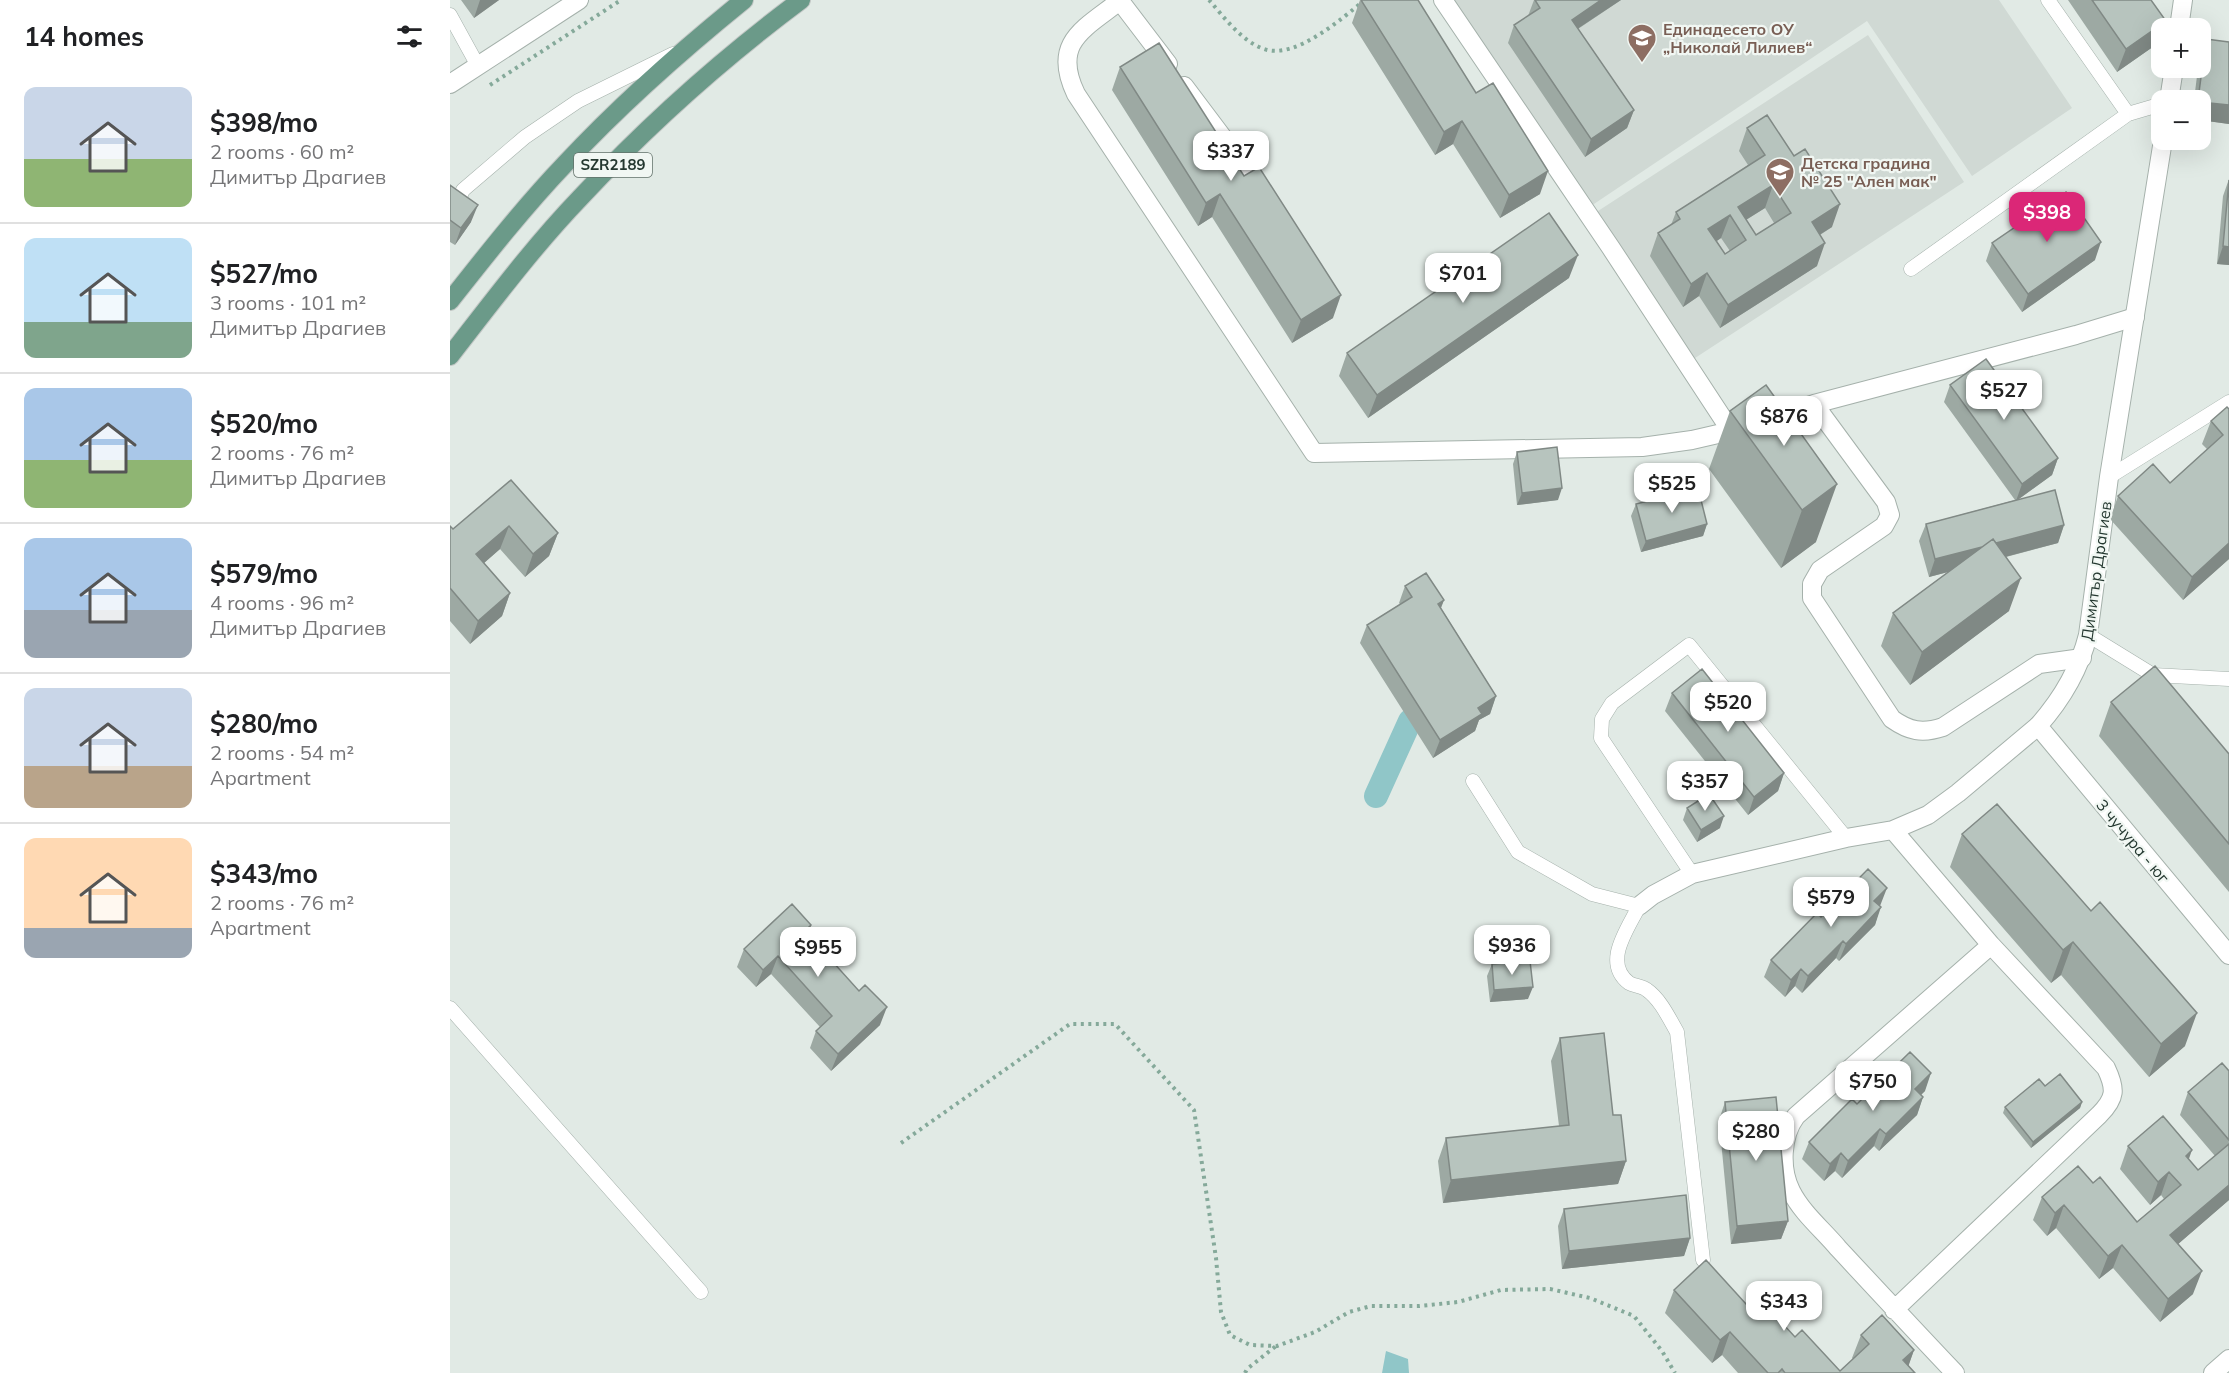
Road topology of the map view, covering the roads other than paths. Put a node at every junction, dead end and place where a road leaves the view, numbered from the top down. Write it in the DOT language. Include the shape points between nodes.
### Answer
graph roads {
  1 [pos="579,0"];
  2 [pos="744,0"];
  3 [pos="801,0"];
  4 [pos="1120,0"];
  5 [pos="1443,0"];
  6 [pos="2048,0"];
  7 [pos="2183,0"];
  8 [pos="450,15"];
  9 [pos="2180,18"];
  10 [pos="684,49"];
  11 [pos="478,66"];
  12 [pos="450,84"];
  13 [pos="2151,107"];
  14 [pos="2128,114"];
  15 [pos="2161,150"];
  16 [pos="1276,208"];
  17 [pos="450,220"];
  18 [pos="1911,269"];
  19 [pos="450,301"];
  20 [pos="2135,317"];
  21 [pos="450,356"];
  22 [pos="2229,402"];
  23 [pos="1814,404"];
  24 [pos="1731,431"];
  25 [pos="2109,477"];
  26 [pos="2088,635"];
  27 [pos="2082,658"];
  28 [pos="2153,675"];
  29 [pos="2229,679"];
  30 [pos="2169,692"];
  31 [pos="2038,726"];
  32 [pos="1473,780"];
  33 [pos="1893,830"];
  34 [pos="1846,838"];
  35 [pos="1692,874"];
  36 [pos="1639,906"];
  37 [pos="1991,945"];
  38 [pos="2229,955"];
  39 [pos="450,1008"];
  40 [pos="1703,1260"];
  41 [pos="701,1292"];
  42 [pos="1894,1310"];
  43 [pos="2229,1359"];
  44 [pos="1955,1373"];
  45 [pos="2213,1373"];
  1 -- 11 [label="street"];
  2 -- 10 [label="main road, SZR2189"];
  3 -- 21 [label="main road, SZR2189" via="704,78 580,198 516,271"];
  4 -- 16 [label="street"];
  4 -- 24 [label="street" via="1076,35 1069,47 1068,79 1314,453 1642,447"];
  5 -- 24 [label="street"];
  6 -- 14 [label="lane"];
  7 -- 9 [label="street"];
  8 -- 11 [label="lane"];
  10 -- 17 [label="lane" via="578,101 525,137 463,190"];
  10 -- 19 [label="main road, SZR2189" via="564,165"];
  11 -- 12 [label="street"];
  13 -- 14 [label="lane"];
  14 -- 18 [label="lane"];
  15 -- 20 [label="street, Димитър Драгиев"];
  20 -- 23 [label="street"];
  20 -- 25 [label="street, Димитър Драгиев"];
  22 -- 25 [label="lane"];
  23 -- 24 [label="street"];
  23 -- 27 [label="street" via="1886,502 1890,515 1884,526 1820,570 1812,584 1812,598 1892,719 1905,728 1930,731 2039,664"];
  25 -- 26 [label="street, Димитър Драгиев"];
  26 -- 27 [label="street, Димитър Драгиев"];
  26 -- 28 [label="lane"];
  27 -- 31 [label="street, Димитър Драгиев" via="2070,684"];
  28 -- 29 [label="lane"];
  28 -- 30 [label="lane"];
  31 -- 33 [label="street, Димитър Драгиев" via="1958,794 1928,815"];
  31 -- 38 [label="street, 3 чучура - юг"];
  32 -- 36 [label="lane" via="1518,852 1592,894"];
  33 -- 34 [label="street, Димитър Драгиев"];
  33 -- 37 [label="street"];
  34 -- 35 [label="street, Димитър Драгиев"];
  34 -- 35 [label="lane" via="1689,645 1612,703 1602,719 1601,738"];
  35 -- 36 [label="street, Димитър Драгиев"];
  36 -- 40 [label="lane" via="1616,952 1618,969 1630,983 1647,990 1677,1032"];
  37 -- 42 [label="street" via="1796,1116 1785,1139 1791,1191"];
  37 -- 42 [label="street" via="2106,1068 2114,1093 2104,1110"];
  39 -- 41 [label="lane"];
  42 -- 44 [label="street"];
  43 -- 45 [label="street"];
}
